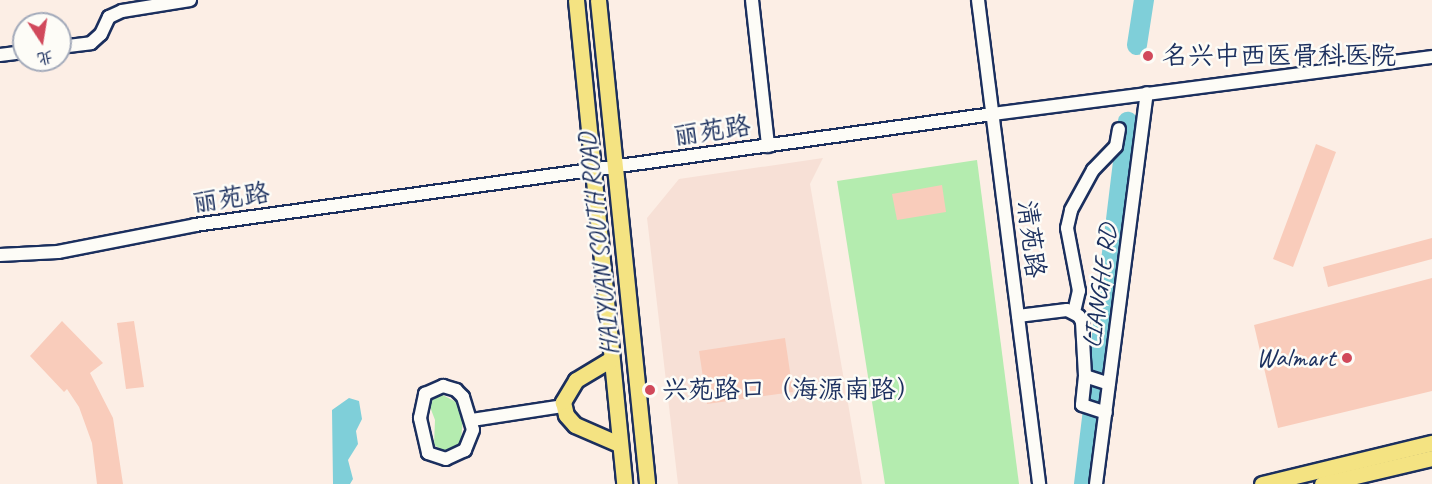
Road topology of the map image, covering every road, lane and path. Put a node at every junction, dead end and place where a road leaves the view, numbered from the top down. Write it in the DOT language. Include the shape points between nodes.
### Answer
graph roads {
  1 [pos="190,0"];
  2 [pos="576,0"];
  3 [pos="597,0"];
  4 [pos="752,0"];
  5 [pos="978,0"];
  6 [pos="72,46"];
  7 [pos="1432,57"];
  8 [pos="1148,93"];
  9 [pos="993,114"];
  10 [pos="1119,129"];
  11 [pos="768,146"];
  12 [pos="615,167"];
  13 [pos="591,170"];
  14 [pos="0,255"];
  15 [pos="1074,312"];
  16 [pos="1018,316"];
  17 [pos="611,359"];
  18 [pos="1085,376"];
  19 [pos="1109,384"];
  20 [pos="564,406"];
  21 [pos="1106,412"];
  22 [pos="472,420"];
  23 [pos="1432,443"];
  24 [pos="619,444"];
  25 [pos="1432,458"];
  26 [pos="1369,479"];
  27 [pos="624,484"];
  28 [pos="647,484"];
  29 [pos="1039,484"];
  30 [pos="1096,484"];
  31 [pos="1262,484"];
  32 [pos="1322,484"];
  1 -- 6 [label="street" via="122,11 109,17 92,43"];
  2 -- 13 [label="main road, HAIYUAN SOUTH ROAD"];
  3 -- 12 [label="main road, HAIYUAN SOUTH ROAD"];
  4 -- 11 [label="street"];
  5 -- 9 [label="street, 清苑路"];
  7 -- 8 [label="street, 丽苑路"];
  8 -- 9 [label="street, 丽苑路"];
  8 -- 19 [label="street, LIANGHE RD"];
  9 -- 11 [label="street, 丽苑路"];
  9 -- 16 [label="street, 清苑路"];
  10 -- 15 [label="street" via="1116,146 1093,170 1071,210 1067,228 1078,291"];
  11 -- 12 [label="street, 丽苑路"];
  12 -- 13 [label="street, 丽苑路"];
  12 -- 28 [label="main road, HAIYUAN SOUTH ROAD"];
  13 -- 14 [label="street, 丽苑路" via="195,225 58,252"];
  13 -- 17 [label="main road, HAIYUAN SOUTH ROAD"];
  15 -- 16 [label="street"];
  15 -- 18 [label="street" via="1082,322"];
  16 -- 29 [label="street, 清苑路"];
  17 -- 20 [label="main road" via="571,384"];
  17 -- 24 [label="main road, HAIYUAN SOUTH ROAD"];
  18 -- 19 [label="street"];
  18 -- 21 [label="street" via="1082,405"];
  19 -- 21 [label="street, LIANGHE RD"];
  20 -- 22 [label="street"];
  20 -- 24 [label="main road" via="575,425"];
  21 -- 30 [label="street, LIANGHE RD"];
  22 -- 22 [label="street" via="456,390 443,386 430,390 420,406 422,441 428,453 446,459 465,450"];
  23 -- 31 [label="main road"];
  24 -- 27 [label="main road, HAIYUAN SOUTH ROAD"];
  25 -- 26 [label="main road"];
  26 -- 32 [label="main road"];
}
